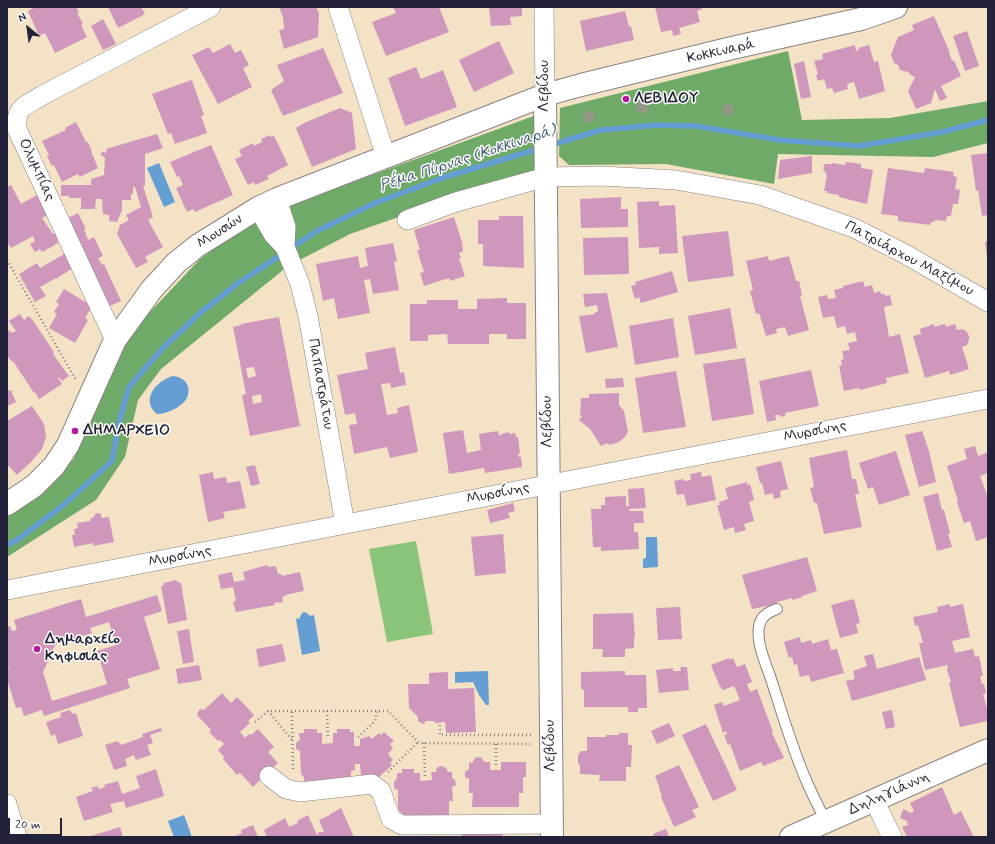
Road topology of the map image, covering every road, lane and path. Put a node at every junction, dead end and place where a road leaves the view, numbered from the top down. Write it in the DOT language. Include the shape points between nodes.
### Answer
graph roads {
  1 [pos="211,7"];
  2 [pos="338,7"];
  3 [pos="544,7"];
  4 [pos="896,7"];
  5 [pos="545,95"];
  6 [pos="386,157"];
  7 [pos="546,177"];
  8 [pos="267,204"];
  9 [pos="407,220"];
  10 [pos="7,260"];
  11 [pos="988,302"];
  12 [pos="115,340"];
  13 [pos="988,398"];
  14 [pos="88,401"];
  15 [pos="549,484"];
  16 [pos="7,504"];
  17 [pos="345,524"];
  18 [pos="7,590"];
  19 [pos="777,609"];
  20 [pos="268,711"];
  21 [pos="292,711"];
  22 [pos="327,711"];
  23 [pos="378,711"];
  24 [pos="255,722"];
  25 [pos="440,725"];
  26 [pos="358,737"];
  27 [pos="328,738"];
  28 [pos="551,739"];
  29 [pos="293,741"];
  30 [pos="418,742"];
  31 [pos="424,743"];
  32 [pos="496,744"];
  33 [pos="988,750"];
  34 [pos="496,766"];
  35 [pos="268,776"];
  36 [pos="425,777"];
  37 [pos="374,785"];
  38 [pos="293,791"];
  39 [pos="874,800"];
  40 [pos="7,804"];
  41 [pos="826,821"];
  42 [pos="552,831"];
  43 [pos="17,837"];
  44 [pos="791,837"];
  45 [pos="892,837"];
  1 -- 12 [label="street, Ολυμπίας" via="20,109 16,118 17,129"];
  2 -- 6 [label="street"];
  3 -- 5 [label="street, Λεβίδου"];
  4 -- 5 [label="street, Κοκκιναρά" via="861,19"];
  5 -- 6 [label="street, Μουσών"];
  5 -- 7 [label="street, Λεβίδου"];
  6 -- 8 [label="street, Μουσών"];
  7 -- 9 [label="street, Πατριάρχου Μαξίμου" via="456,202"];
  7 -- 11 [label="street, Πατριάρχου Μαξίμου" via="601,176 676,180 760,195 854,228"];
  7 -- 15 [label="street, Λεβίδου"];
  8 -- 12 [label="street, Μουσών" via="197,246 176,263 152,289"];
  8 -- 17 [label="street, Παπαστράτου" via="273,234 285,247 300,284 308,316"];
  10 -- 14 [label="path"];
  12 -- 14 [label="street, Μουσών"];
  13 -- 15 [label="street, Μυρσίνης"];
  14 -- 16 [label="street, Μουσών" via="68,445 54,466 34,486"];
  15 -- 17 [label="street, Μυρσίνης"];
  15 -- 28 [label="street, Λεβίδου"];
  17 -- 18 [label="street, Μυρσίνης"];
  19 -- 41 [label="lane" via="768,612 759,626 762,651 806,780"];
  20 -- 21 [label="path"];
  20 -- 24 [label="path"];
  20 -- 29 [label="path"];
  21 -- 22 [label="path"];
  21 -- 29 [label="path"];
  22 -- 23 [label="path"];
  22 -- 27 [label="path"];
  23 -- 26 [label="path" via="375,720"];
  23 -- 30 [label="path" via="388,711"];
  25 -- 28 [label="path" via="440,735"];
  28 -- 32 [label="path"];
  28 -- 42 [label="street, Λεβίδου"];
  29 -- 38 [label="path"];
  30 -- 31 [label="path"];
  30 -- 37 [label="path"];
  31 -- 32 [label="path"];
  31 -- 36 [label="path"];
  32 -- 34 [label="path"];
  33 -- 39 [label="street, Δηληγιάννη"];
  35 -- 38 [label="street"];
  37 -- 38 [label="street"];
  37 -- 42 [label="street" via="381,791 391,819 402,825"];
  39 -- 41 [label="street, Δηληγιάννη"];
  39 -- 45 [label="street"];
  40 -- 43 [label="street"];
  41 -- 44 [label="street, Δηληγιάννη"];
}
